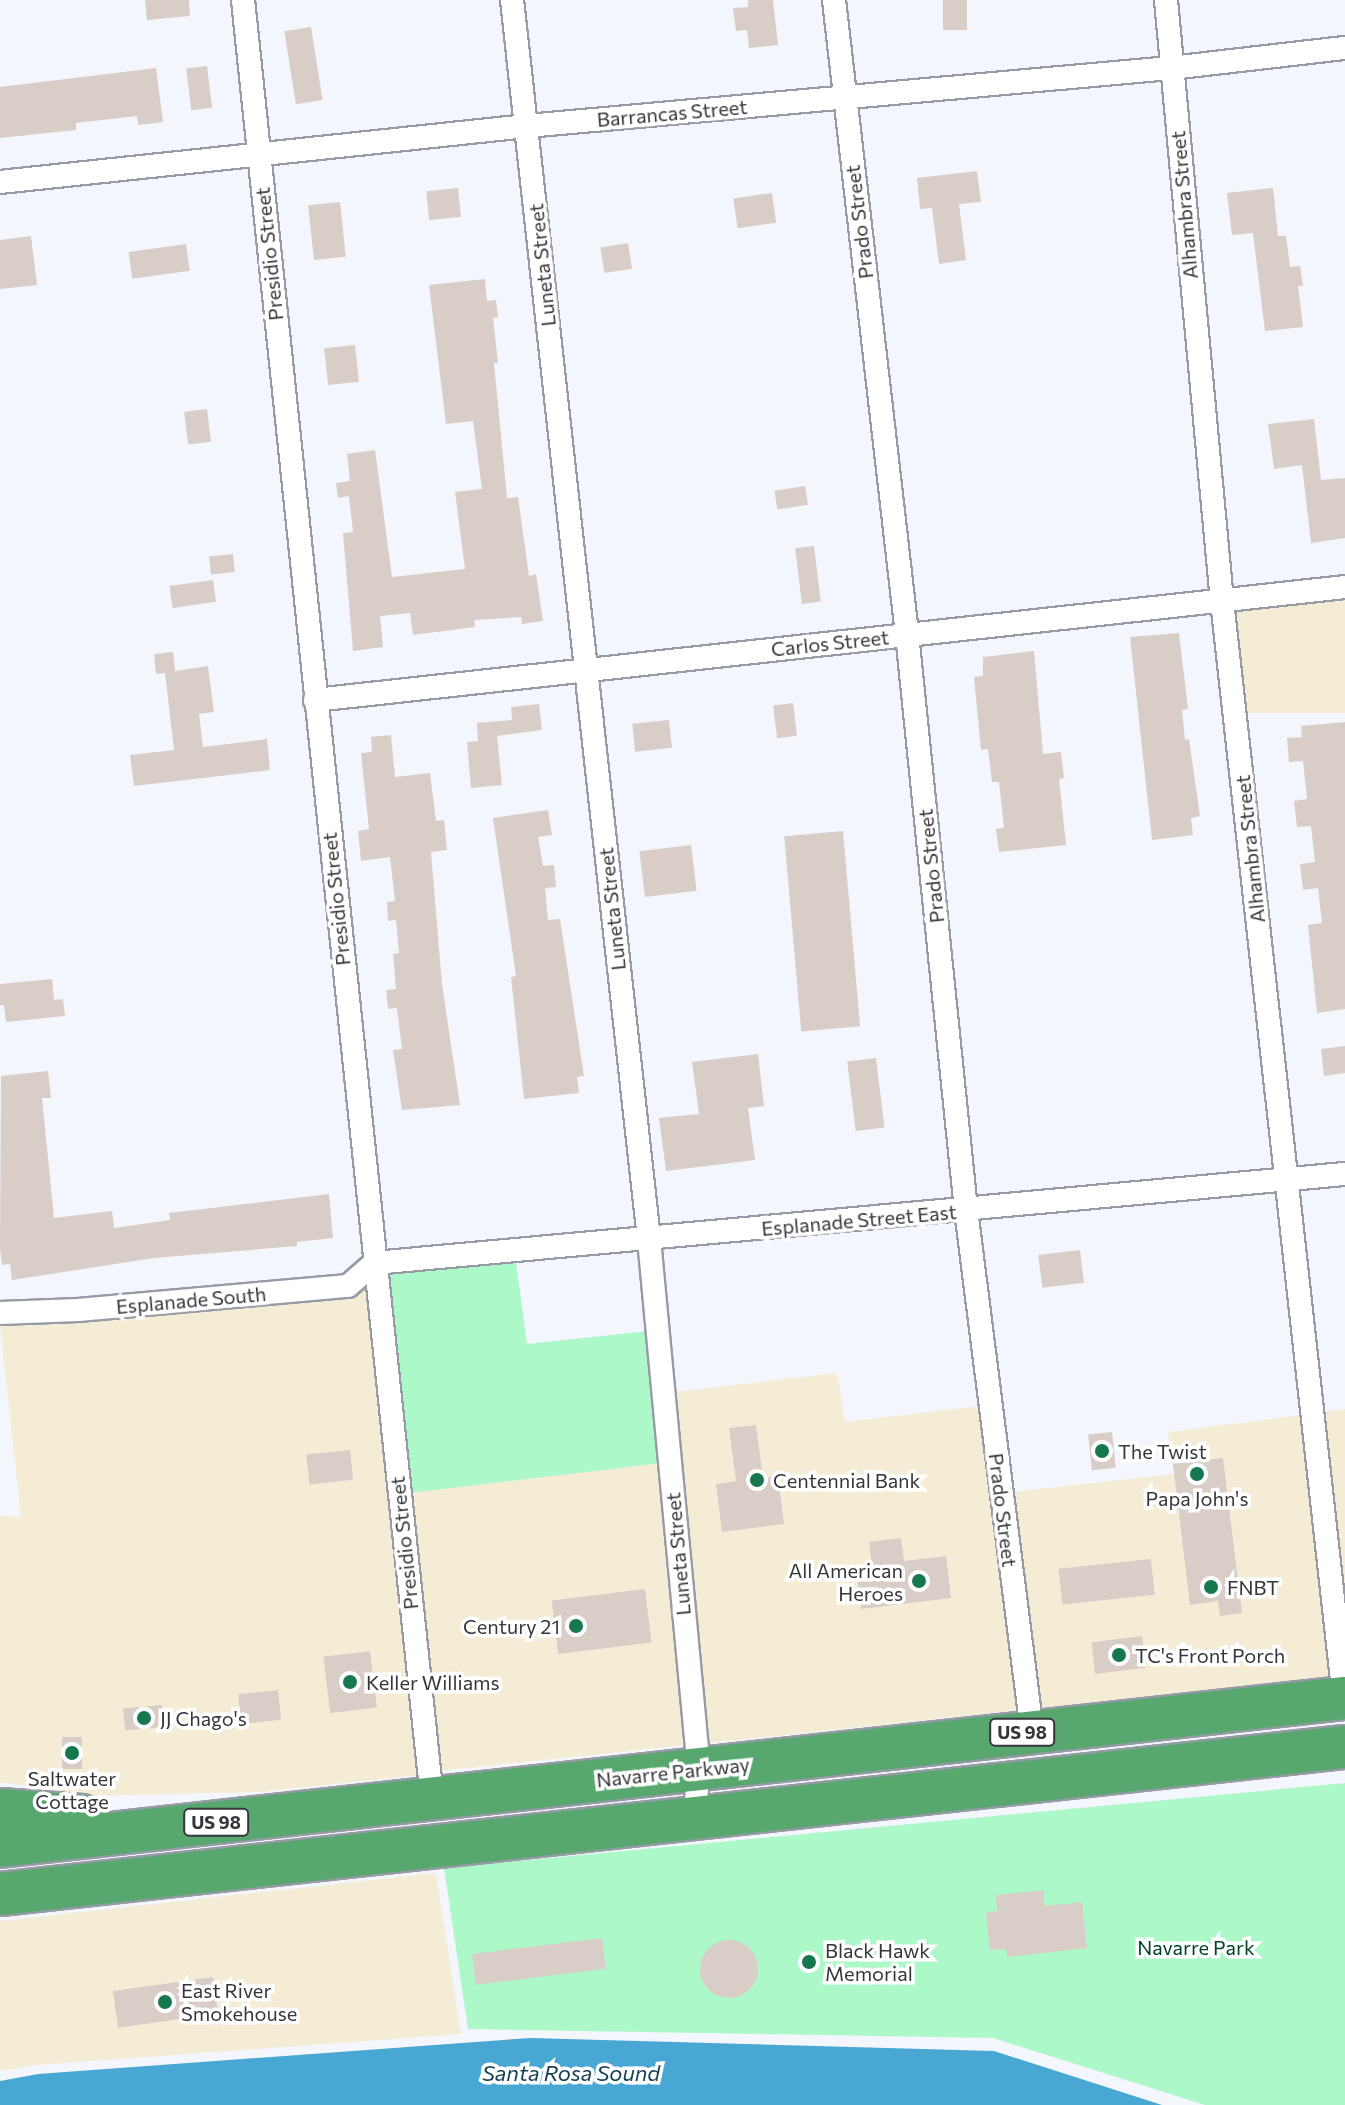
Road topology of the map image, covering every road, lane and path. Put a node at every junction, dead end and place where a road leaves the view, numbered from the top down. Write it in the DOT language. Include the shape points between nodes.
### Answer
graph roads {
  1 [pos="243,0"];
  2 [pos="512,0"];
  3 [pos="834,0"];
  4 [pos="1166,0"];
  5 [pos="1345,48"];
  6 [pos="1171,68"];
  7 [pos="845,97"];
  8 [pos="527,126"];
  9 [pos="259,153"];
  10 [pos="0,182"];
  11 [pos="1345,587"];
  12 [pos="1222,601"];
  13 [pos="907,634"];
  14 [pos="585,671"];
  15 [pos="315,700"];
  16 [pos="1345,1174"];
  17 [pos="1286,1179"];
  18 [pos="966,1210"];
  19 [pos="649,1239"];
  20 [pos="374,1263"];
  21 [pos="0,1313"];
  22 [pos="1344,1698"];
  23 [pos="1032,1731"];
  24 [pos="1345,1747"];
  25 [pos="699,1770"];
  26 [pos="432,1798"];
  27 [pos="0,1810"];
  28 [pos="694,1819"];
  29 [pos="205,1824"];
  30 [pos="0,1846"];
  31 [pos="0,1869"];
  32 [pos="0,1894"];
  1 -- 9 [label="street, Presidio Street"];
  2 -- 8 [label="street, Luneta Street"];
  3 -- 7 [label="street, Prado Street"];
  4 -- 6 [label="street, Alhambra Street"];
  5 -- 6 [label="street, Barrancas Street"];
  6 -- 7 [label="street, Barrancas Street"];
  6 -- 12 [label="street, Alhambra Street"];
  7 -- 8 [label="street, Barrancas Street"];
  7 -- 13 [label="street, Prado Street"];
  8 -- 9 [label="street, Barrancas Street"];
  8 -- 14 [label="street, Luneta Street"];
  9 -- 10 [label="street, Barrancas Street"];
  9 -- 15 [label="street, Presidio Street"];
  11 -- 12 [label="street, Carlos Street"];
  12 -- 13 [label="street, Carlos Street"];
  12 -- 17 [label="street, Alhambra Street"];
  13 -- 14 [label="street, Carlos Street"];
  13 -- 18 [label="street, Prado Street"];
  14 -- 15 [label="street, Carlos Street"];
  14 -- 19 [label="street, Luneta Street"];
  15 -- 20 [label="street, Presidio Street"];
  16 -- 17 [label="street, Esplanade Street East"];
  17 -- 18 [label="street, Esplanade Street East"];
  17 -- 22 [label="street, Alhambra Street"];
  18 -- 19 [label="street, Esplanade Street East"];
  18 -- 23 [label="street, Prado Street"];
  19 -- 20 [label="street, Esplanade Street East"];
  19 -- 25 [label="street, Luneta Street"];
  20 -- 21 [label="street, Esplanade South" via="348,1286"];
  20 -- 26 [label="street, Presidio Street"];
  22 -- 23 [label="highway, Navarre Parkway / US 98"];
  23 -- 25 [label="highway, Navarre Parkway / US 98"];
  24 -- 28 [label="highway"];
  25 -- 26 [label="highway, Navarre Parkway / US 98"];
  25 -- 28 [label="street, Luneta Street"];
  26 -- 27 [label="highway" via="374,1785 98,1816"];
  26 -- 29 [label="highway, Navarre Parkway / US 98"];
  28 -- 32 [label="highway"];
  29 -- 30 [label="highway, Navarre Parkway / US 98"];
  29 -- 31 [label="highway" via="114,1857"];
}
